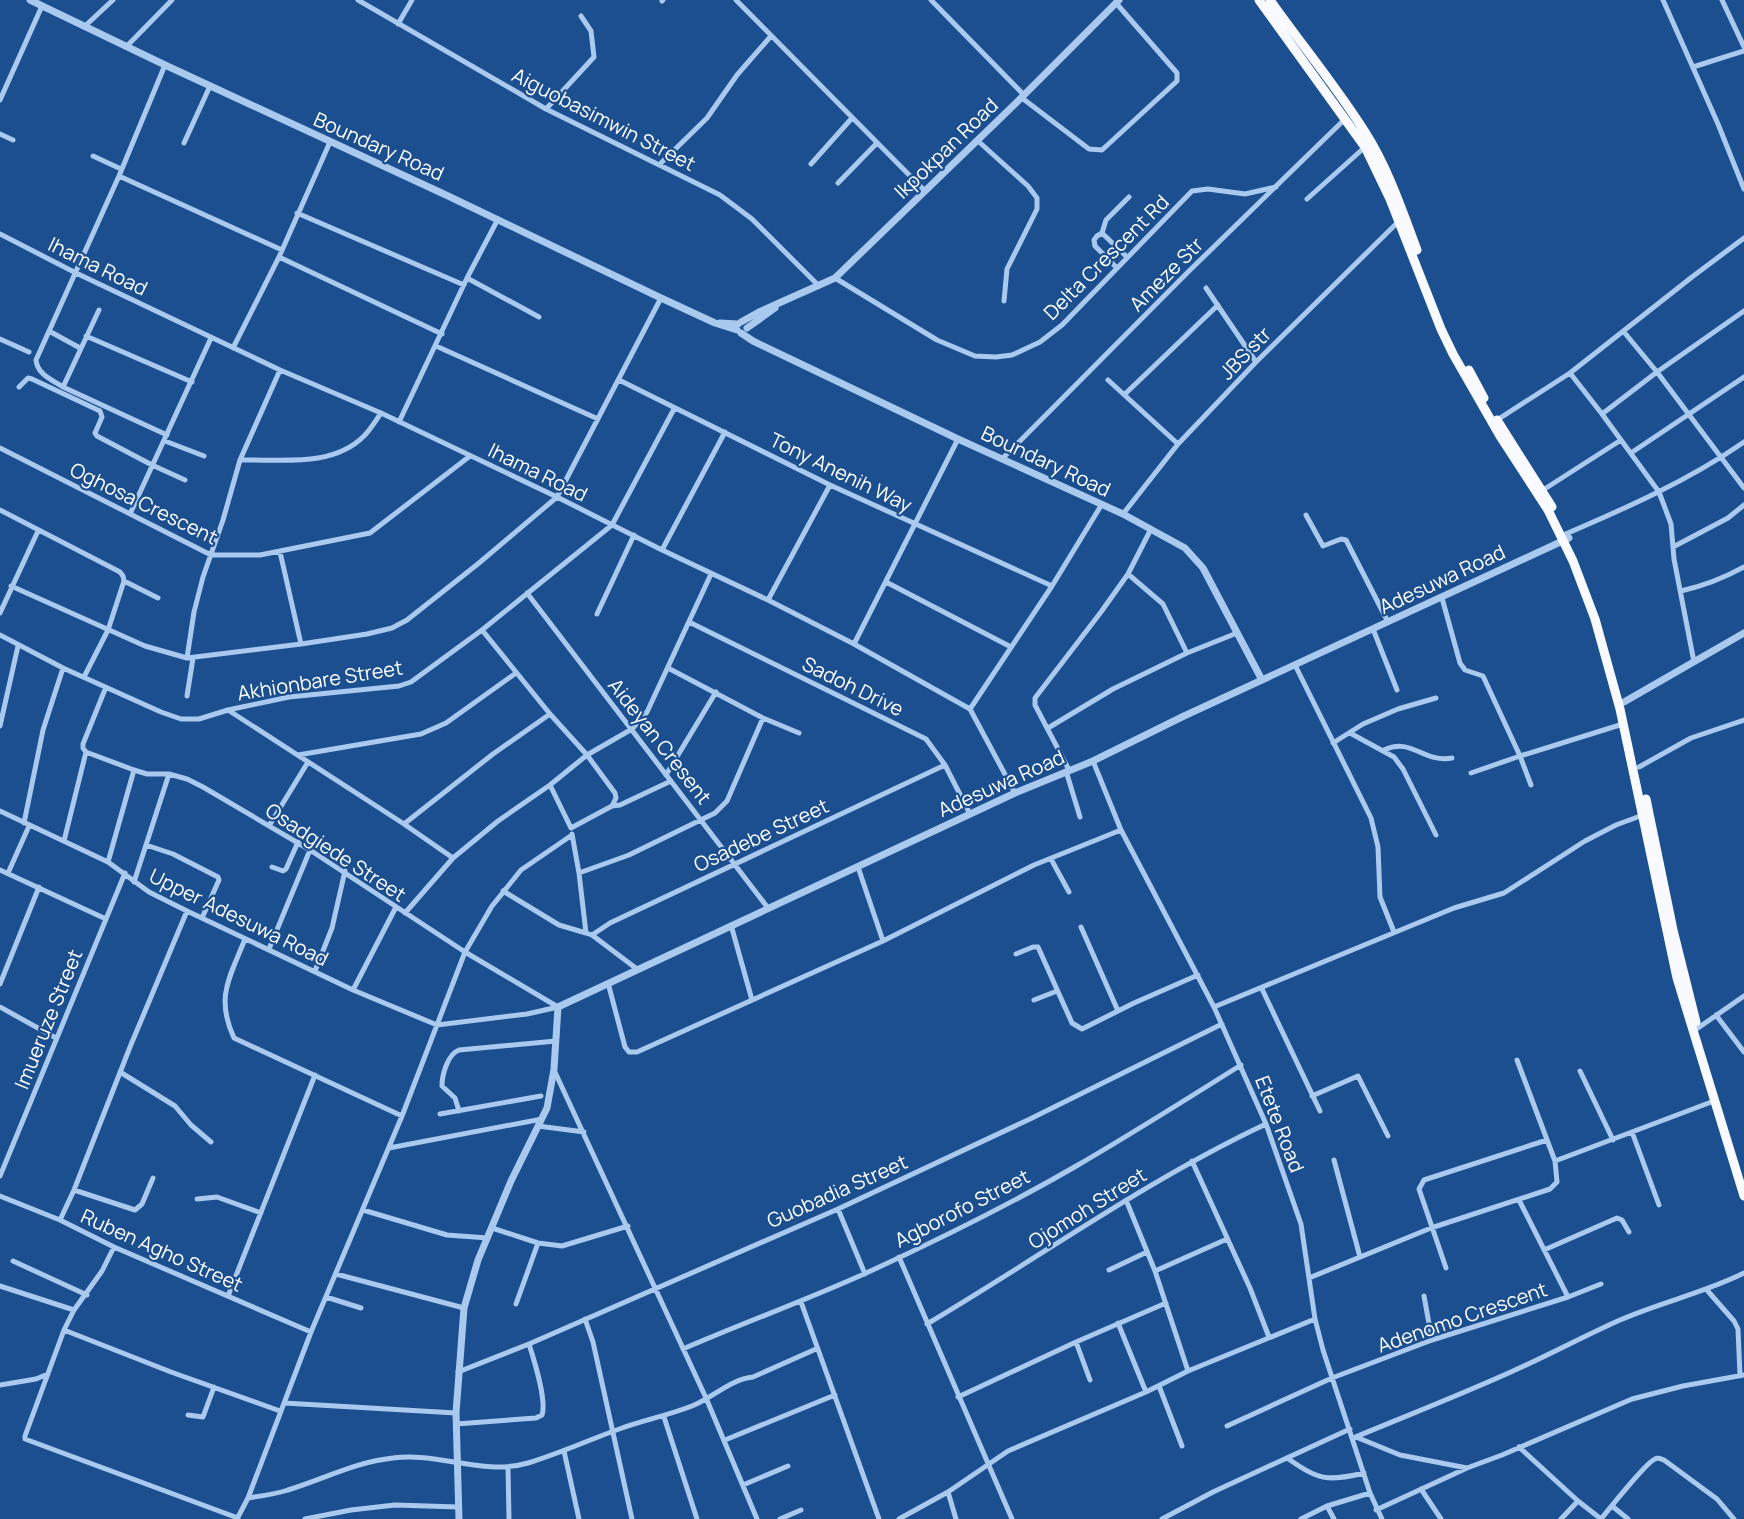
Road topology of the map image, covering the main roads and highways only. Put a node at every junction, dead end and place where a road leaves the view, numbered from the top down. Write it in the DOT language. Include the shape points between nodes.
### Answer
graph roads {
  1 [pos="1259,0"];
  2 [pos="1270,0"];
  3 [pos="1349,116"];
  4 [pos="1368,145"];
  5 [pos="1565,537"];
  6 [pos="1663,898"];
  7 [pos="1744,1176"];
  8 [pos="1744,1196"];
  1 -- 3 [label="highway"];
  2 -- 3 [label="highway"];
  3 -- 4 [label="highway"];
  4 -- 5 [label="highway" via="1396,194 1445,324 1497,420 1543,490"];
  4 -- 5 [label="highway" via="1453,354"];
  5 -- 6 [label="highway" via="1595,619"];
  5 -- 6 [label="highway" via="1597,610 1624,702"];
  6 -- 7 [label="highway"];
  6 -- 8 [label="highway" via="1677,978"];
}
